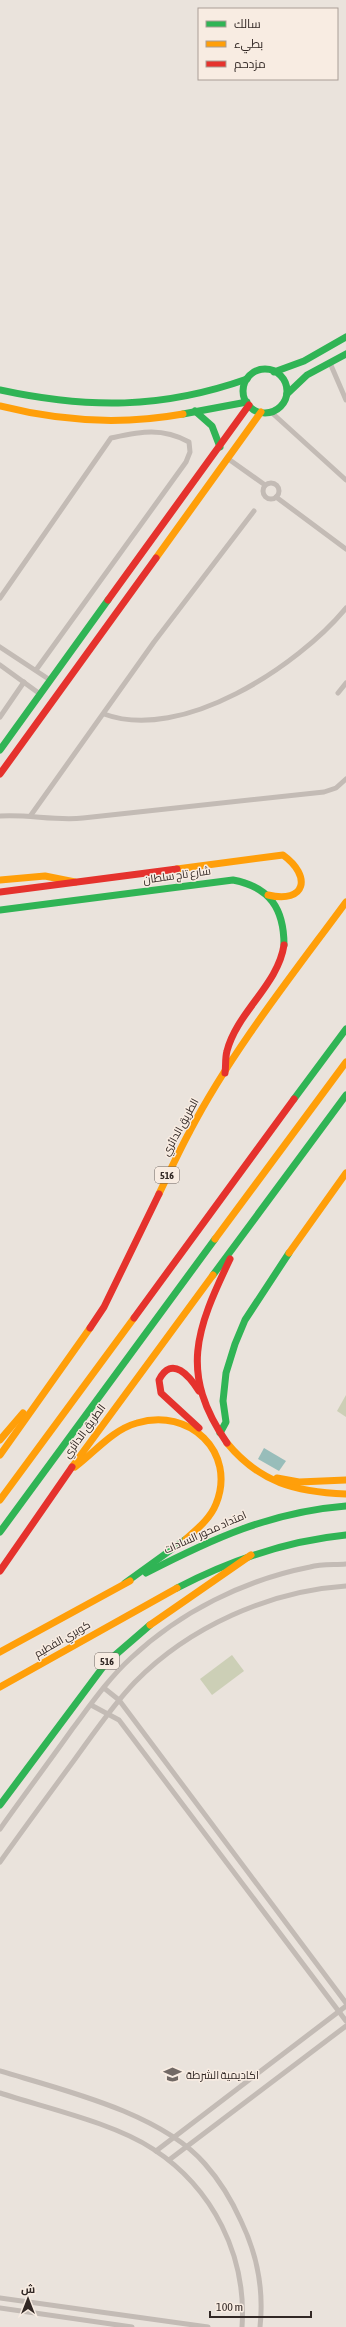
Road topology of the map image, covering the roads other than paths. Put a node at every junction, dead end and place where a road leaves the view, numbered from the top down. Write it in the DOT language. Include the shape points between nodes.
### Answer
graph roads {
  1 [pos="346,337"];
  2 [pos="346,354"];
  3 [pos="330,363"];
  4 [pos="274,372"];
  5 [pos="247,379"];
  6 [pos="0,390"];
  7 [pos="287,394"];
  8 [pos="346,400"];
  9 [pos="248,404"];
  10 [pos="0,406"];
  11 [pos="195,411"];
  12 [pos="261,412"];
  13 [pos="271,412"];
  14 [pos="220,448"];
  15 [pos="227,458"];
  16 [pos="346,480"];
  17 [pos="265,485"];
  18 [pos="276,497"];
  19 [pos="254,511"];
  20 [pos="346,549"];
  21 [pos="0,598"];
  22 [pos="346,608"];
  23 [pos="0,647"];
  24 [pos="0,665"];
  25 [pos="36,670"];
  26 [pos="50,680"];
  27 [pos="24,682"];
  28 [pos="346,683"];
  29 [pos="338,693"];
  30 [pos="40,694"];
  31 [pos="104,714"];
  32 [pos="0,717"];
  33 [pos="0,750"];
  34 [pos="0,774"];
  35 [pos="346,779"];
  36 [pos="31,815"];
  37 [pos="0,816"];
  38 [pos="0,880"];
  39 [pos="77,883"];
  40 [pos="0,892"];
  41 [pos="265,894"];
  42 [pos="346,902"];
  43 [pos="0,910"];
  44 [pos="346,1029"];
  45 [pos="346,1062"];
  46 [pos="225,1073"];
  47 [pos="346,1095"];
  48 [pos="346,1173"];
  49 [pos="238,1241"];
  50 [pos="45,1392"];
  51 [pos="201,1395"];
  52 [pos="220,1433"];
  53 [pos="204,1436"];
  54 [pos="0,1440"];
  55 [pos="0,1455"];
  56 [pos="67,1473"];
  57 [pos="263,1475"];
  58 [pos="346,1480"];
  59 [pos="346,1494"];
  60 [pos="0,1500"];
  61 [pos="346,1506"];
  62 [pos="0,1532"];
  63 [pos="346,1535"];
  64 [pos="251,1555"];
  65 [pos="346,1564"];
  66 [pos="0,1570"];
  67 [pos="125,1583"];
  68 [pos="346,1586"];
  69 [pos="0,1652"];
  70 [pos="0,1687"];
  71 [pos="104,1688"];
  72 [pos="119,1700"];
  73 [pos="91,1705"];
  74 [pos="108,1713"];
  75 [pos="0,1805"];
  76 [pos="0,1829"];
  77 [pos="0,1862"];
  78 [pos="346,2003"];
  79 [pos="346,2006"];
  80 [pos="339,2011"];
  81 [pos="346,2021"];
  82 [pos="346,2026"];
  83 [pos="0,2071"];
  84 [pos="0,2093"];
  85 [pos="173,2138"];
  86 [pos="187,2147"];
  87 [pos="156,2151"];
  88 [pos="169,2160"];
  89 [pos="0,2298"];
  90 [pos="0,2308"];
  91 [pos="132,2327"];
  92 [pos="208,2327"];
  93 [pos="242,2327"];
  94 [pos="260,2327"];
  1 -- 4 [label="main road" via="304,361"];
  2 -- 3 [label="main road"];
  3 -- 7 [label="main road" via="307,376"];
  3 -- 8 [label="street"];
  4 -- 5 [label="main road" via="261,370"];
  4 -- 7 [label="main road" via="284,380"];
  5 -- 6 [label="main road" via="196,396 123,405 70,403"];
  5 -- 9 [label="main road" via="244,391"];
  7 -- 13 [label="main road" via="282,405"];
  9 -- 11 [label="main road"];
  9 -- 12 [label="main road"];
  9 -- 14 [label="main road"];
  10 -- 11 [label="main road" via="31,414 91,421 138,420"];
  11 -- 14 [label="main road" via="212,426"];
  12 -- 13 [label="main road"];
  12 -- 15 [label="main road"];
  13 -- 16 [label="street"];
  14 -- 26 [label="main road"];
  15 -- 17 [label="street"];
  15 -- 34 [label="main road"];
  17 -- 18 [label="street" via="265,496 270,499"];
  17 -- 18 [label="street" via="272,483 277,486 279,492"];
  18 -- 20 [label="street"];
  19 -- 31 [label="street" via="154,642"];
  21 -- 25 [label="street" via="111,438 148,431 174,434 189,442 190,452 186,462"];
  22 -- 31 [label="street" via="325,631 291,660 257,682 218,702 190,712 147,721 130,721"];
  23 -- 25 [label="street"];
  24 -- 27 [label="street"];
  25 -- 26 [label="street"];
  26 -- 30 [label="main road"];
  27 -- 30 [label="street"];
  27 -- 32 [label="street"];
  28 -- 29 [label="street"];
  30 -- 33 [label="main road"];
  31 -- 36 [label="street"];
  35 -- 36 [label="street" via="336,788 319,792 71,820"];
  36 -- 37 [label="street"];
  38 -- 39 [label="main road" via="45,876"];
  39 -- 40 [label="main road, شارع تاج سلطان"];
  39 -- 41 [label="main road, شارع تاج سلطان" via="283,855 296,863 301,870 302,879 296,893 284,898"];
  41 -- 43 [label="main road, شارع تاج سلطان" via="247,883 226,879"];
  41 -- 46 [label="main road, شارع تاج سلطان" via="278,911 284,931 283,946 274,976 231,1038 225,1055"];
  42 -- 46 [label="main road, الطريق الدائري / 516"];
  44 -- 60 [label="main road"];
  45 -- 62 [label="main road, الطريق الدائري"];
  46 -- 50 [label="main road, الطريق الدائري / 516" via="190,1130 104,1307"];
  47 -- 49 [label="main road, الطريق الدائري"];
  48 -- 52 [label="main road" via="245,1320 226,1373 223,1401 226,1422"];
  49 -- 51 [label="main road" via="201,1326 197,1355"];
  49 -- 56 [label="main road, الطريق الدائري"];
  50 -- 54 [label="main road, 516" via="28,1406"];
  50 -- 55 [label="main road, الطريق الدائري / 516"];
  51 -- 52 [label="main road"];
  51 -- 53 [label="main road" via="191,1379 180,1369 172,1368 160,1376 159,1390 163,1396 189,1416"];
  52 -- 57 [label="main road" via="237,1455"];
  53 -- 56 [label="main road" via="191,1426 172,1420 153,1419 135,1423 117,1432"];
  53 -- 67 [label="main road" via="214,1453 220,1479 218,1499 210,1514 198,1529"];
  56 -- 66 [label="main road, الطريق الدائري"];
  57 -- 58 [label="main road" via="299,1482"];
  57 -- 59 [label="main road" via="297,1489"];
  61 -- 67 [label="main road, امتداد محور السادات" via="298,1511 234,1529"];
  63 -- 64 [label="main road" via="308,1539"];
  64 -- 70 [label="main road, كوبري الفطيم" via="200,1575"];
  64 -- 75 [label="main road, 516" via="143,1630 106,1663"];
  65 -- 71 [label="street" via="311,1566 266,1578 225,1594 150,1642 130,1658"];
  67 -- 69 [label="main road, كوبري الفطيم"];
  68 -- 72 [label="street" via="272,1600 229,1617 168,1654 135,1682"];
  71 -- 72 [label="street"];
  71 -- 73 [label="street"];
  72 -- 74 [label="street"];
  72 -- 78 [label="street"];
  73 -- 74 [label="street"];
  73 -- 76 [label="street"];
  74 -- 77 [label="street"];
  74 -- 80 [label="street" via="119,1720"];
  79 -- 80 [label="street"];
  80 -- 81 [label="street"];
  80 -- 85 [label="street"];
  82 -- 86 [label="street"];
  83 -- 85 [label="street" via="120,2110"];
  84 -- 87 [label="street" via="115,2130"];
  85 -- 86 [label="street"];
  85 -- 87 [label="street"];
  86 -- 88 [label="street"];
  86 -- 94 [label="street" via="206,2164 232,2202 249,2238 260,2278"];
  87 -- 88 [label="street"];
  88 -- 93 [label="street" via="182,2170 214,2209 229,2236 240,2276"];
  89 -- 92 [label="street"];
  90 -- 91 [label="street"];
}
